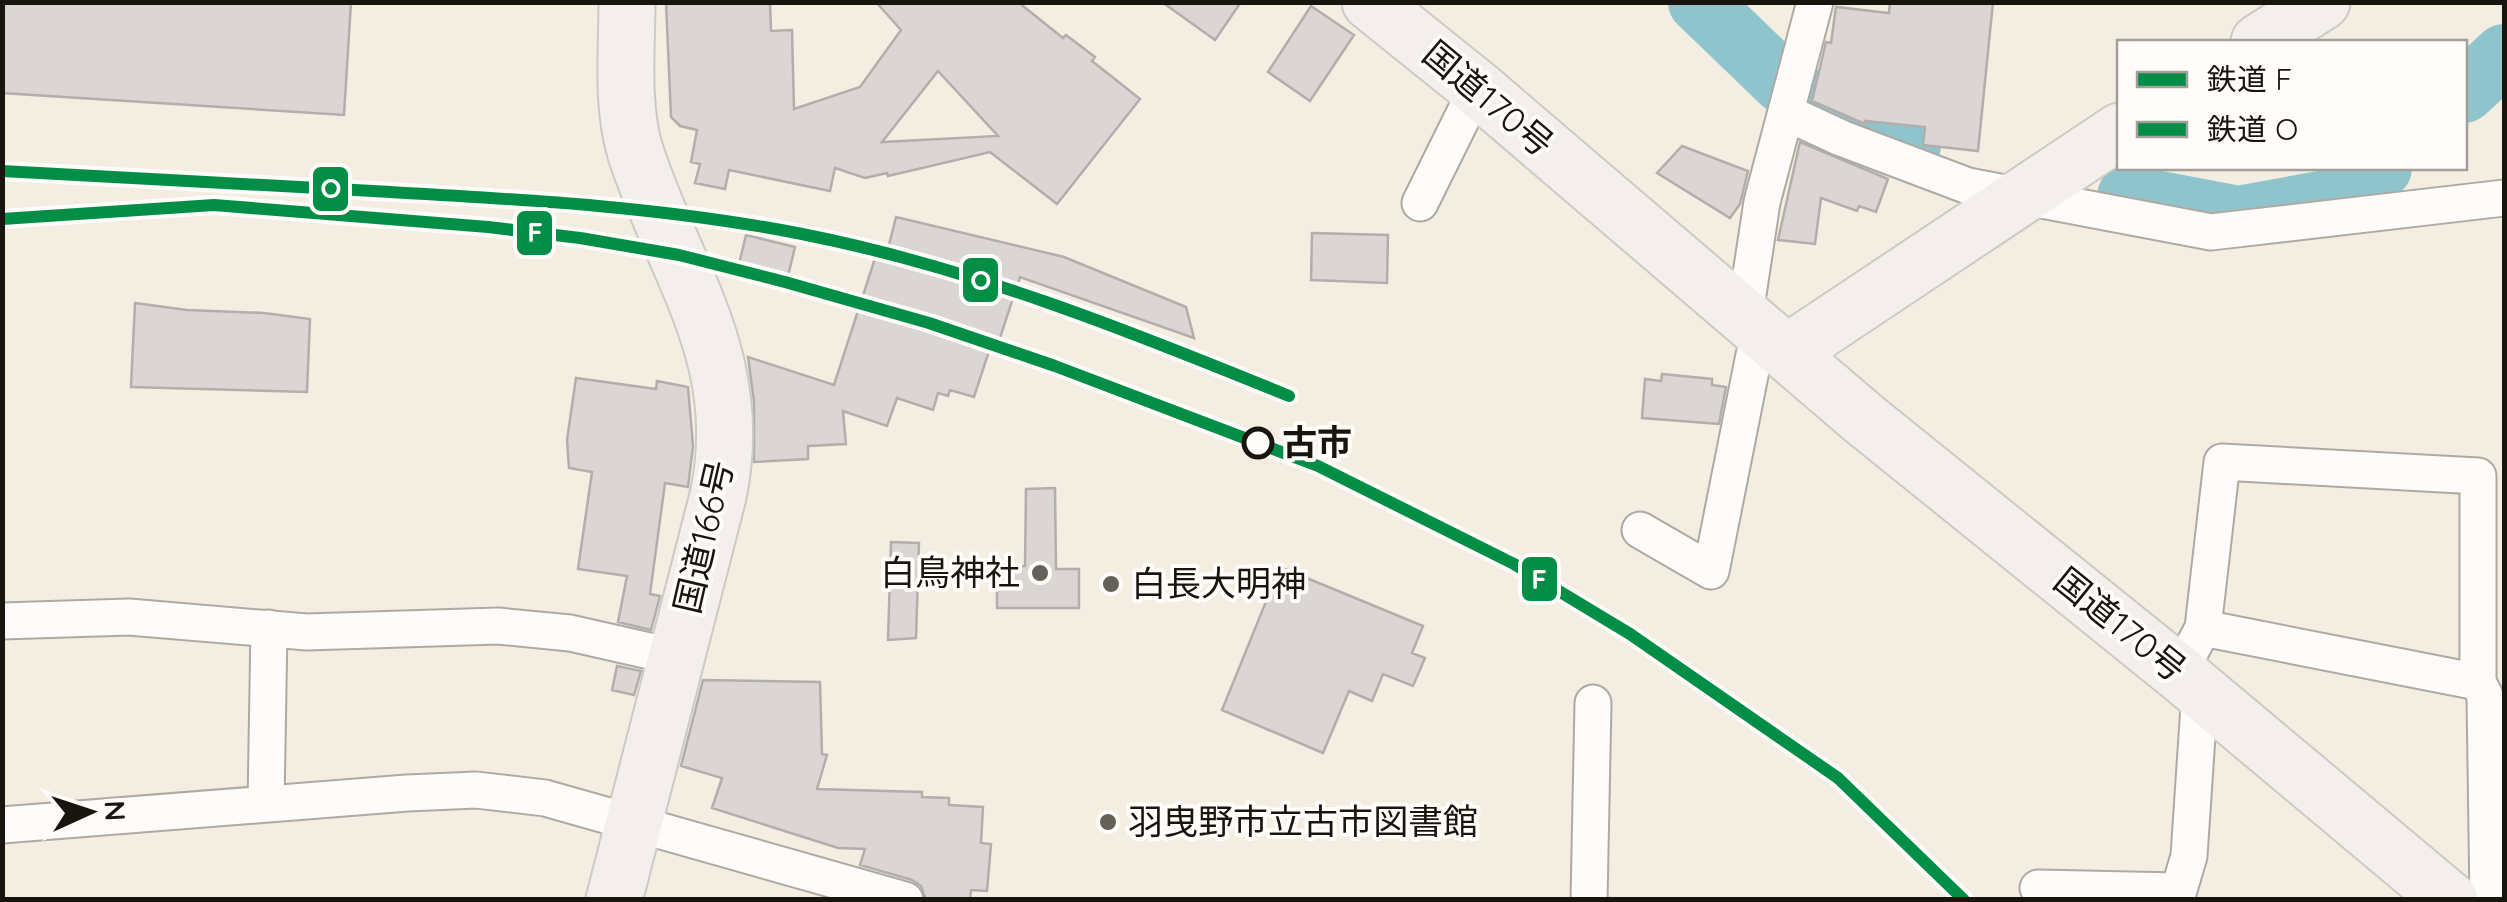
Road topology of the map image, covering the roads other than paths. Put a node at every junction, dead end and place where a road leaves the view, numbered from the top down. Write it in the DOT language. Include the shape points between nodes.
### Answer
graph roads {
  1 [pos="627,2"];
  2 [pos="1370,2"];
  3 [pos="1815,2"];
  4 [pos="2322,2"];
  5 [pos="2261,40"];
  6 [pos="1477,88"];
  7 [pos="1790,98"];
  8 [pos="2117,133"];
  9 [pos="2020,196"];
  10 [pos="2504,198"];
  11 [pos="1420,204"];
  12 [pos="1768,334"];
  13 [pos="1640,530"];
  14 [pos="2,621"];
  15 [pos="268,628"];
  16 [pos="676,658"];
  17 [pos="2194,664"];
  18 [pos="2478,682"];
  19 [pos="1593,703"];
  20 [pos="266,804"];
  21 [pos="636,824"];
  22 [pos="2,825"];
  23 [pos="2038,888"];
  24 [pos="834,889"];
  25 [pos="2177,895"];
  26 [pos="614,900"];
  27 [pos="905,900"];
  28 [pos="1590,900"];
  29 [pos="2450,900"];
  30 [pos="2488,900"];
  1 -- 16 [label="highway, 国道166号" via="628,112 636,152 692,288 725,401 725,464"];
  2 -- 6 [label="highway, 国道170号"];
  3 -- 7 [label="street"];
  4 -- 5 [label="highway"];
  6 -- 11 [label="street"];
  6 -- 12 [label="highway, 国道170号"];
  7 -- 9 [label="street" via="1841,138 1968,186"];
  7 -- 12 [label="street" via="1762,202"];
  8 -- 9 [label="highway"];
  9 -- 10 [label="street" via="2211,232"];
  9 -- 12 [label="highway"];
  12 -- 13 [label="street" via="1754,354 1711,571"];
  12 -- 17 [label="highway, 国道170号" via="1864,420"];
  14 -- 15 [label="street" via="128,617"];
  15 -- 16 [label="street" via="498,626 570,632"];
  15 -- 20 [label="street"];
  16 -- 21 [label="highway, 国道166号"];
  17 -- 18 [label="street"];
  17 -- 18 [label="street" via="2222,462 2478,476"];
  17 -- 25 [label="street" via="2189,856"];
  17 -- 29 [label="highway, 国道170号"];
  18 -- 30 [label="street" via="2485,696"];
  19 -- 28 [label="street"];
  20 -- 21 [label="street" via="476,790 546,798"];
  20 -- 22 [label="street"];
  21 -- 24 [label="street"];
  21 -- 26 [label="highway, 国道166号"];
  23 -- 25 [label="street"];
  24 -- 27 [label="street"];
}
